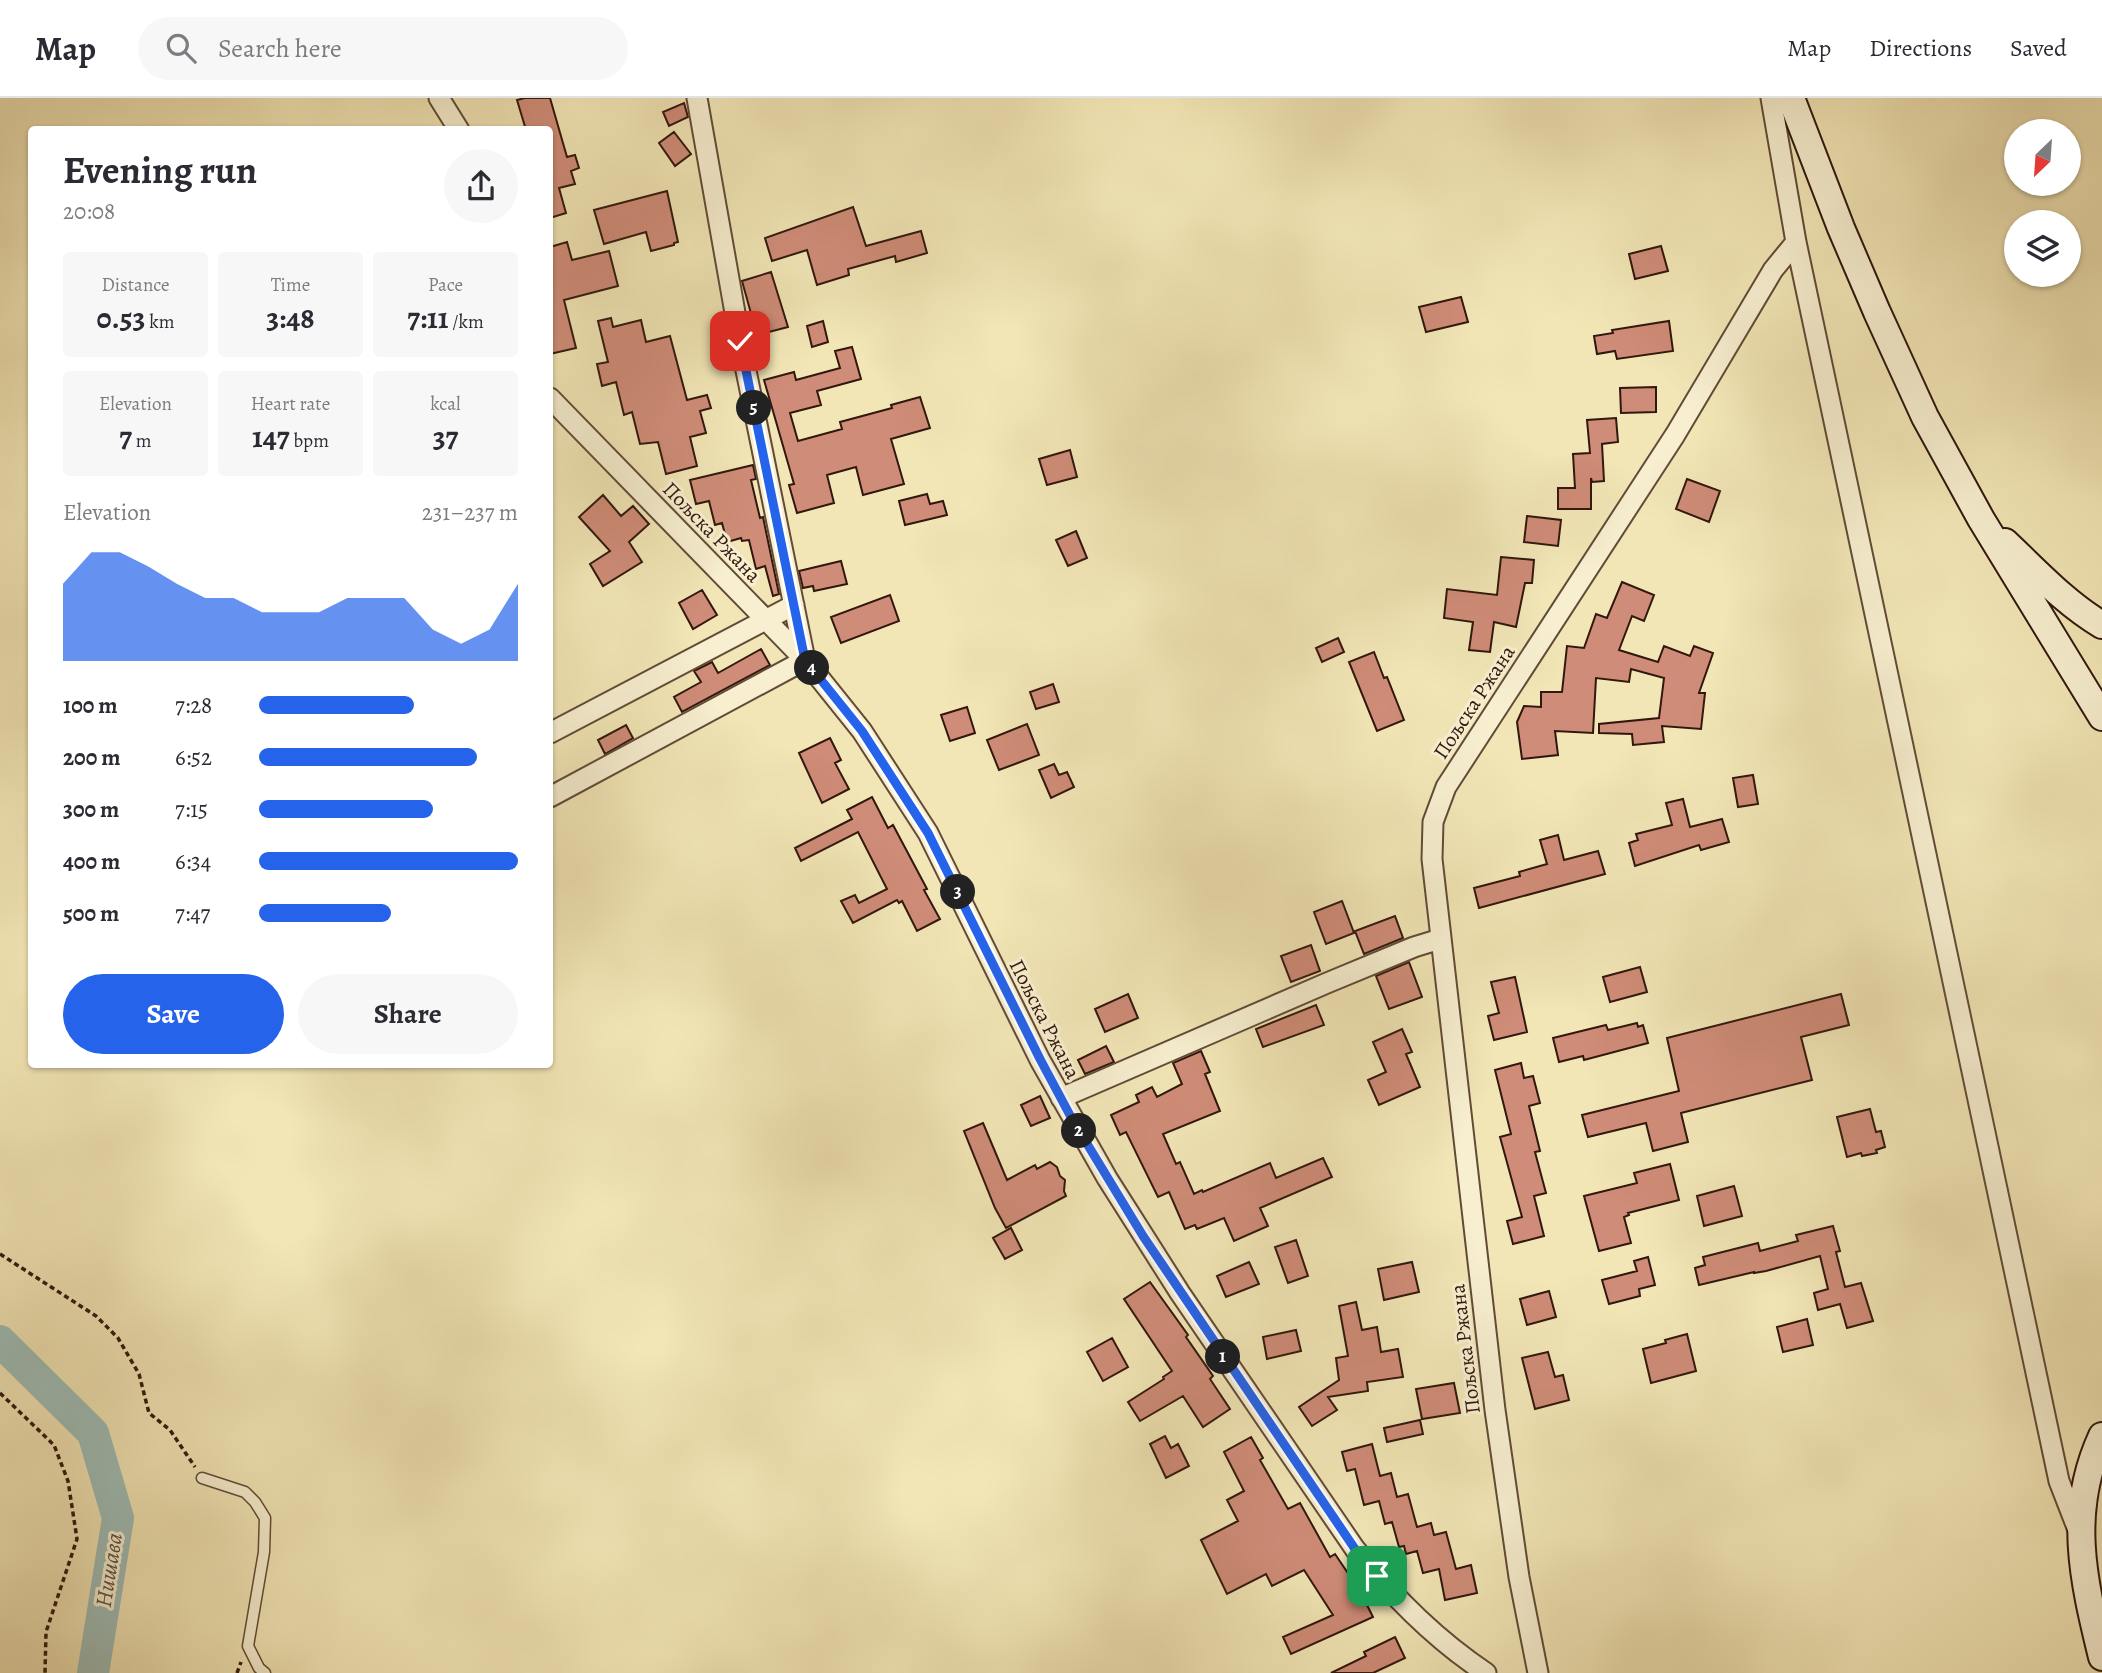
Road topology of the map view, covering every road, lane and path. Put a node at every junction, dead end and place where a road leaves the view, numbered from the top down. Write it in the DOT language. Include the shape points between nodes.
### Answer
graph roads {
  1 [pos="439,98"];
  2 [pos="697,98"];
  3 [pos="1771,98"];
  4 [pos="1791,98"];
  5 [pos="456,126"];
  6 [pos="1796,242"];
  7 [pos="553,401"];
  8 [pos="1981,519"];
  9 [pos="794,605"];
  10 [pos="766,620"];
  11 [pos="2102,625"];
  12 [pos="805,660"];
  13 [pos="2102,717"];
  14 [pos="553,731"];
  15 [pos="553,795"];
  16 [pos="1440,939"];
  17 [pos="1061,1098"];
  18 [pos="0,1254"];
  19 [pos="0,1393"];
  20 [pos="2102,1436"];
  21 [pos="202,1478"];
  22 [pos="2081,1537"];
  23 [pos="2102,1657"];
  24 [pos="45,1673"];
  25 [pos="265,1673"];
  26 [pos="1486,1673"];
  27 [pos="1538,1673"];
  1 -- 5 [label="street"];
  2 -- 9 [label="street"];
  3 -- 6 [label="street"];
  4 -- 8 [label="main road" via="1877,312"];
  6 -- 16 [label="street, Пољска Ржана" via="1773,270 1675,435 1446,787 1431,842"];
  6 -- 22 [label="street" via="2059,1481"];
  7 -- 10 [label="street, Пољска Ржана"];
  8 -- 11 [label="main road" via="2052,587"];
  8 -- 13 [label="main road"];
  9 -- 10 [label="street"];
  9 -- 12 [label="street"];
  10 -- 12 [label="street, Пољска Ржана"];
  10 -- 14 [label="street"];
  12 -- 15 [label="street"];
  12 -- 17 [label="street, Пољска Ржана" via="862,731 928,833"];
  16 -- 17 [label="street"];
  16 -- 27 [label="street, Пољска Ржана" via="1495,1410"];
  17 -- 26 [label="street, Пољска Ржана" via="1180,1293 1355,1549 1418,1619"];
  18 -- 21 [label="path" via="96,1316 118,1338 139,1374 149,1413 170,1430"];
  19 -- 24 [label="path" via="54,1445 68,1481 77,1539 46,1632"];
  20 -- 22 [label="main road" via="2085,1480"];
  21 -- 25 [label="lane" via="245,1492 265,1518 248,1646"];
  22 -- 23 [label="main road" via="2087,1595"];
}
